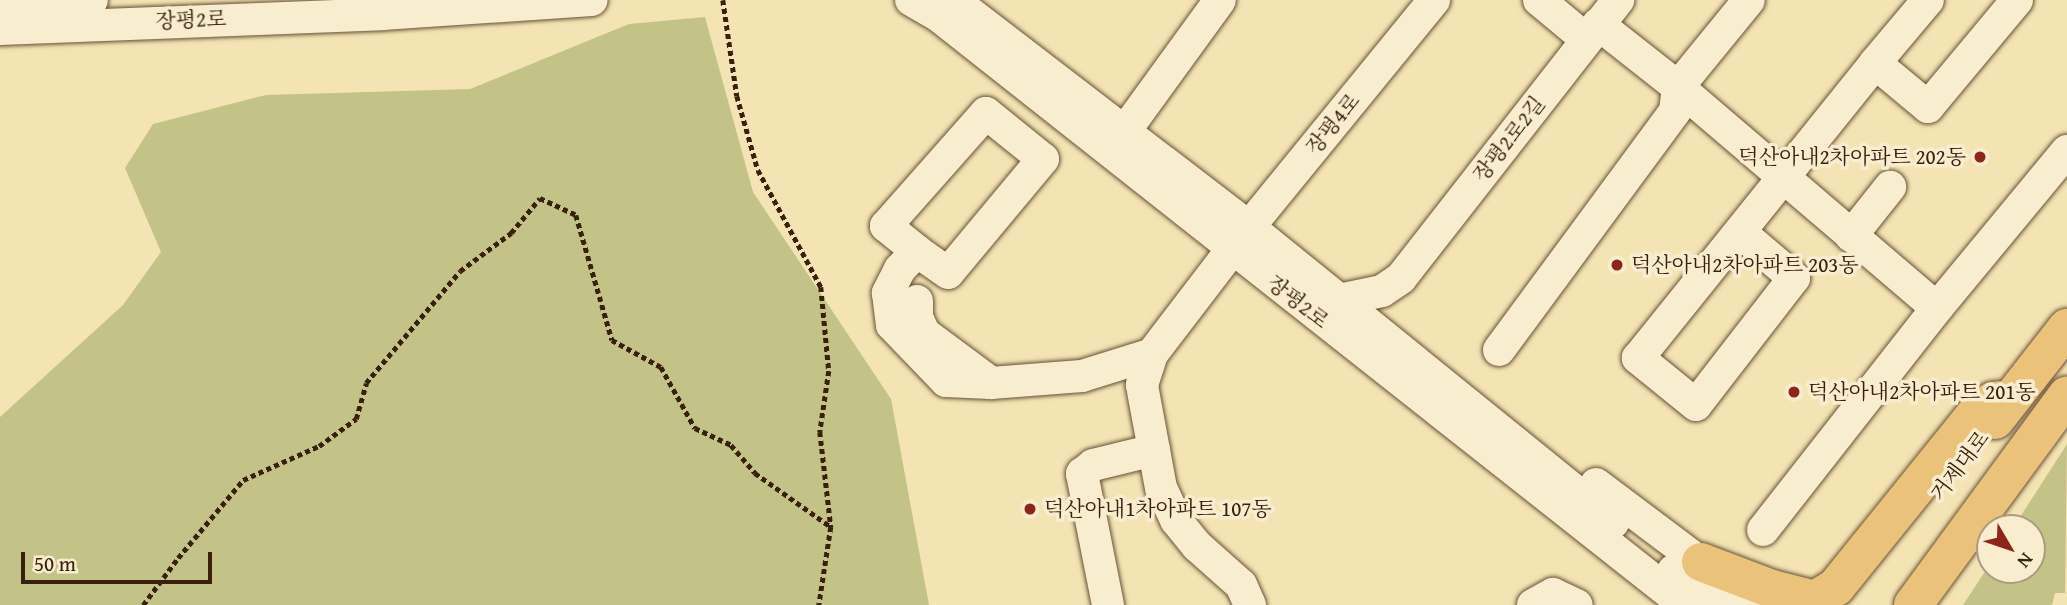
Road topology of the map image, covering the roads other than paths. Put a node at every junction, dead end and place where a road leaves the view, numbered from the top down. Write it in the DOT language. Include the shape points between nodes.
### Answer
graph roads {
  1 [pos="92,0"];
  2 [pos="592,0"];
  3 [pos="911,0"];
  4 [pos="953,0"];
  5 [pos="1220,0"];
  6 [pos="1434,0"];
  7 [pos="1538,0"];
  8 [pos="1749,0"];
  9 [pos="1928,0"];
  10 [pos="2017,0"];
  11 [pos="503,3"];
  12 [pos="0,5"];
  13 [pos="283,8"];
  14 [pos="1601,21"];
  15 [pos="0,29"];
  16 [pos="1875,64"];
  17 [pos="1678,87"];
  18 [pos="1118,141"];
  19 [pos="2067,151"];
  20 [pos="1784,177"];
  21 [pos="1890,187"];
  22 [pos="1740,232"];
  23 [pos="1851,236"];
  24 [pos="1241,238"];
  25 [pos="916,251"];
  26 [pos="1401,278"];
  27 [pos="1339,300"];
  28 [pos="917,301"];
  29 [pos="1937,308"];
  30 [pos="2067,328"];
  31 [pos="1393,343"];
  32 [pos="1499,350"];
  33 [pos="1152,354"];
  34 [pos="991,383"];
  35 [pos="2067,395"];
  36 [pos="2011,400"];
  37 [pos="2044,426"];
  38 [pos="1483,432"];
  39 [pos="1154,450"];
  40 [pos="2000,514"];
  41 [pos="1763,530"];
  42 [pos="1976,555"];
  43 [pos="1701,562"];
  44 [pos="1703,604"];
  45 [pos="1108,605"];
  46 [pos="1250,605"];
  47 [pos="1534,605"];
  48 [pos="1577,605"];
  49 [pos="1664,605"];
  50 [pos="1757,605"];
  51 [pos="1853,605"];
  52 [pos="1913,605"];
  53 [pos="1946,605"];
  1 -- 12 [label="street"];
  2 -- 11 [label="street, 장평2로"];
  3 -- 18 [label="street, 장평2로"];
  4 -- 18 [label="street, 장평2로"];
  5 -- 18 [label="street"];
  6 -- 24 [label="street, 장평4로"];
  7 -- 14 [label="street"];
  8 -- 17 [label="street"];
  9 -- 16 [label="street"];
  10 -- 16 [label="street" via="1928,107"];
  11 -- 13 [label="street, 장평2로"];
  13 -- 15 [label="street, 장평2로"];
  14 -- 17 [label="street"];
  14 -- 26 [label="street, 장평2로2길"];
  16 -- 20 [label="street"];
  17 -- 20 [label="street"];
  17 -- 32 [label="street" via="1675,111"];
  18 -- 24 [label="street, 장평2로"];
  19 -- 29 [label="street"];
  20 -- 22 [label="street"];
  20 -- 23 [label="street"];
  21 -- 23 [label="street"];
  22 -- 22 [label="street" via="1638,358 1696,405 1794,278"];
  23 -- 29 [label="street"];
  24 -- 27 [label="street, 장평2로"];
  24 -- 33 [label="street, 장평4로"];
  24 -- 38 [label="street, 장평2로"];
  25 -- 25 [label="street" via="948,273 1043,159 986,113 886,226"];
  25 -- 34 [label="street" via="888,293 892,325 946,381"];
  26 -- 27 [label="street" via="1382,290"];
  26 -- 31 [label="street" via="1393,306"];
  27 -- 31 [label="street, 장평2로"];
  28 -- 34 [label="street" via="924,333"];
  29 -- 41 [label="street"];
  30 -- 36 [label="main road, 거제대로"];
  31 -- 38 [label="street, 장평2로"];
  33 -- 34 [label="street" via="1082,376"];
  33 -- 39 [label="street" via="1142,385"];
  35 -- 37 [label="main road, 거제대로"];
  36 -- 43 [label="main road" via="1993,401 1977,412 1836,587 1815,600"];
  36 -- 51 [label="main road, 거제대로"];
  37 -- 40 [label="main road" via="2040,447"];
  37 -- 52 [label="main road, 거제대로"];
  38 -- 43 [label="street" via="1513,421"];
  38 -- 44 [label="street, 장평2로"];
  38 -- 49 [label="street" via="1476,458"];
  39 -- 45 [label="street" via="1093,465 1082,474"];
  39 -- 46 [label="street" via="1161,488 1176,520 1197,546 1241,585"];
  42 -- 53 [label="main road"];
  43 -- 50 [label="street"];
  47 -- 48 [label="street" via="1553,594"];
}
